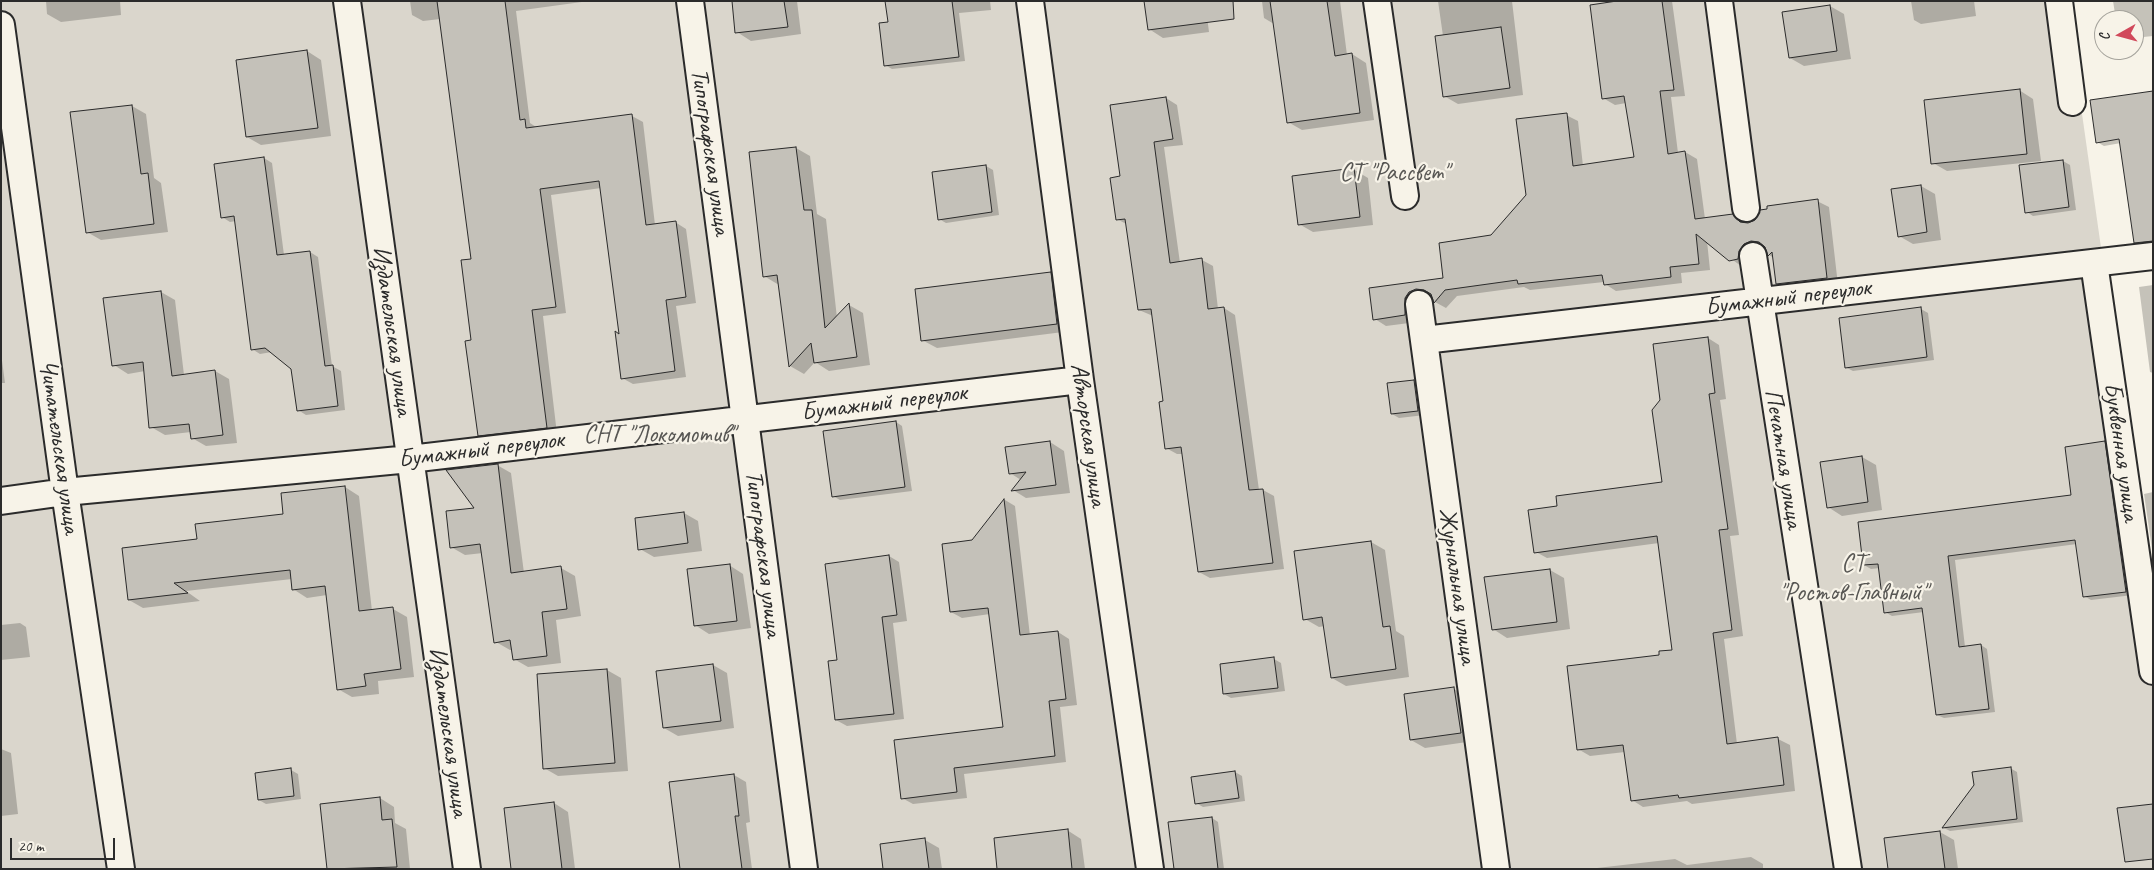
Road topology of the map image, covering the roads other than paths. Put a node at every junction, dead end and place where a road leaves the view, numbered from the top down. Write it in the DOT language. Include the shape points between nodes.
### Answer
graph roads {
  1 [pos="347,1"];
  2 [pos="690,1"];
  3 [pos="1030,1"];
  4 [pos="1377,1"];
  5 [pos="1719,1"];
  6 [pos="2059,1"];
  7 [pos="1,25"];
  8 [pos="2072,102"];
  9 [pos="1405,196"];
  10 [pos="1746,208"];
  11 [pos="1753,256"];
  12 [pos="2153,256"];
  13 [pos="2094,263"];
  14 [pos="1758,301"];
  15 [pos="1418,304"];
  16 [pos="1424,340"];
  17 [pos="1080,380"];
  18 [pos="745,419"];
  19 [pos="410,459"];
  20 [pos="65,492"];
  21 [pos="1,501"];
  22 [pos="2153,671"];
  23 [pos="121,869"];
  24 [pos="467,869"];
  25 [pos="804,869"];
  26 [pos="1150,869"];
  27 [pos="1496,869"];
  28 [pos="1848,869"];
  1 -- 19 [label="street, Издательская улица"];
  2 -- 18 [label="street, Типографская улица"];
  3 -- 17 [label="street, Авторская улица"];
  4 -- 9 [label="street"];
  5 -- 10 [label="street"];
  6 -- 8 [label="street"];
  7 -- 20 [label="street, Читательская улица"];
  11 -- 14 [label="street, Печатная улица"];
  12 -- 13 [label="street, Бумажный переулок"];
  13 -- 14 [label="street, Бумажный переулок"];
  13 -- 22 [label="street, Буквенная улица"];
  14 -- 16 [label="street, Бумажный переулок"];
  14 -- 28 [label="street, Печатная улица"];
  15 -- 16 [label="street, Журнальная улица"];
  16 -- 27 [label="street, Журнальная улица"];
  17 -- 18 [label="street, Бумажный переулок"];
  17 -- 26 [label="street, Авторская улица"];
  18 -- 19 [label="street, Бумажный переулок"];
  18 -- 25 [label="street, Типографская улица"];
  19 -- 20 [label="street, Бумажный переулок"];
  19 -- 24 [label="street, Издательская улица"];
  20 -- 21 [label="street, Бумажный переулок"];
  20 -- 23 [label="street, Читательская улица"];
}
